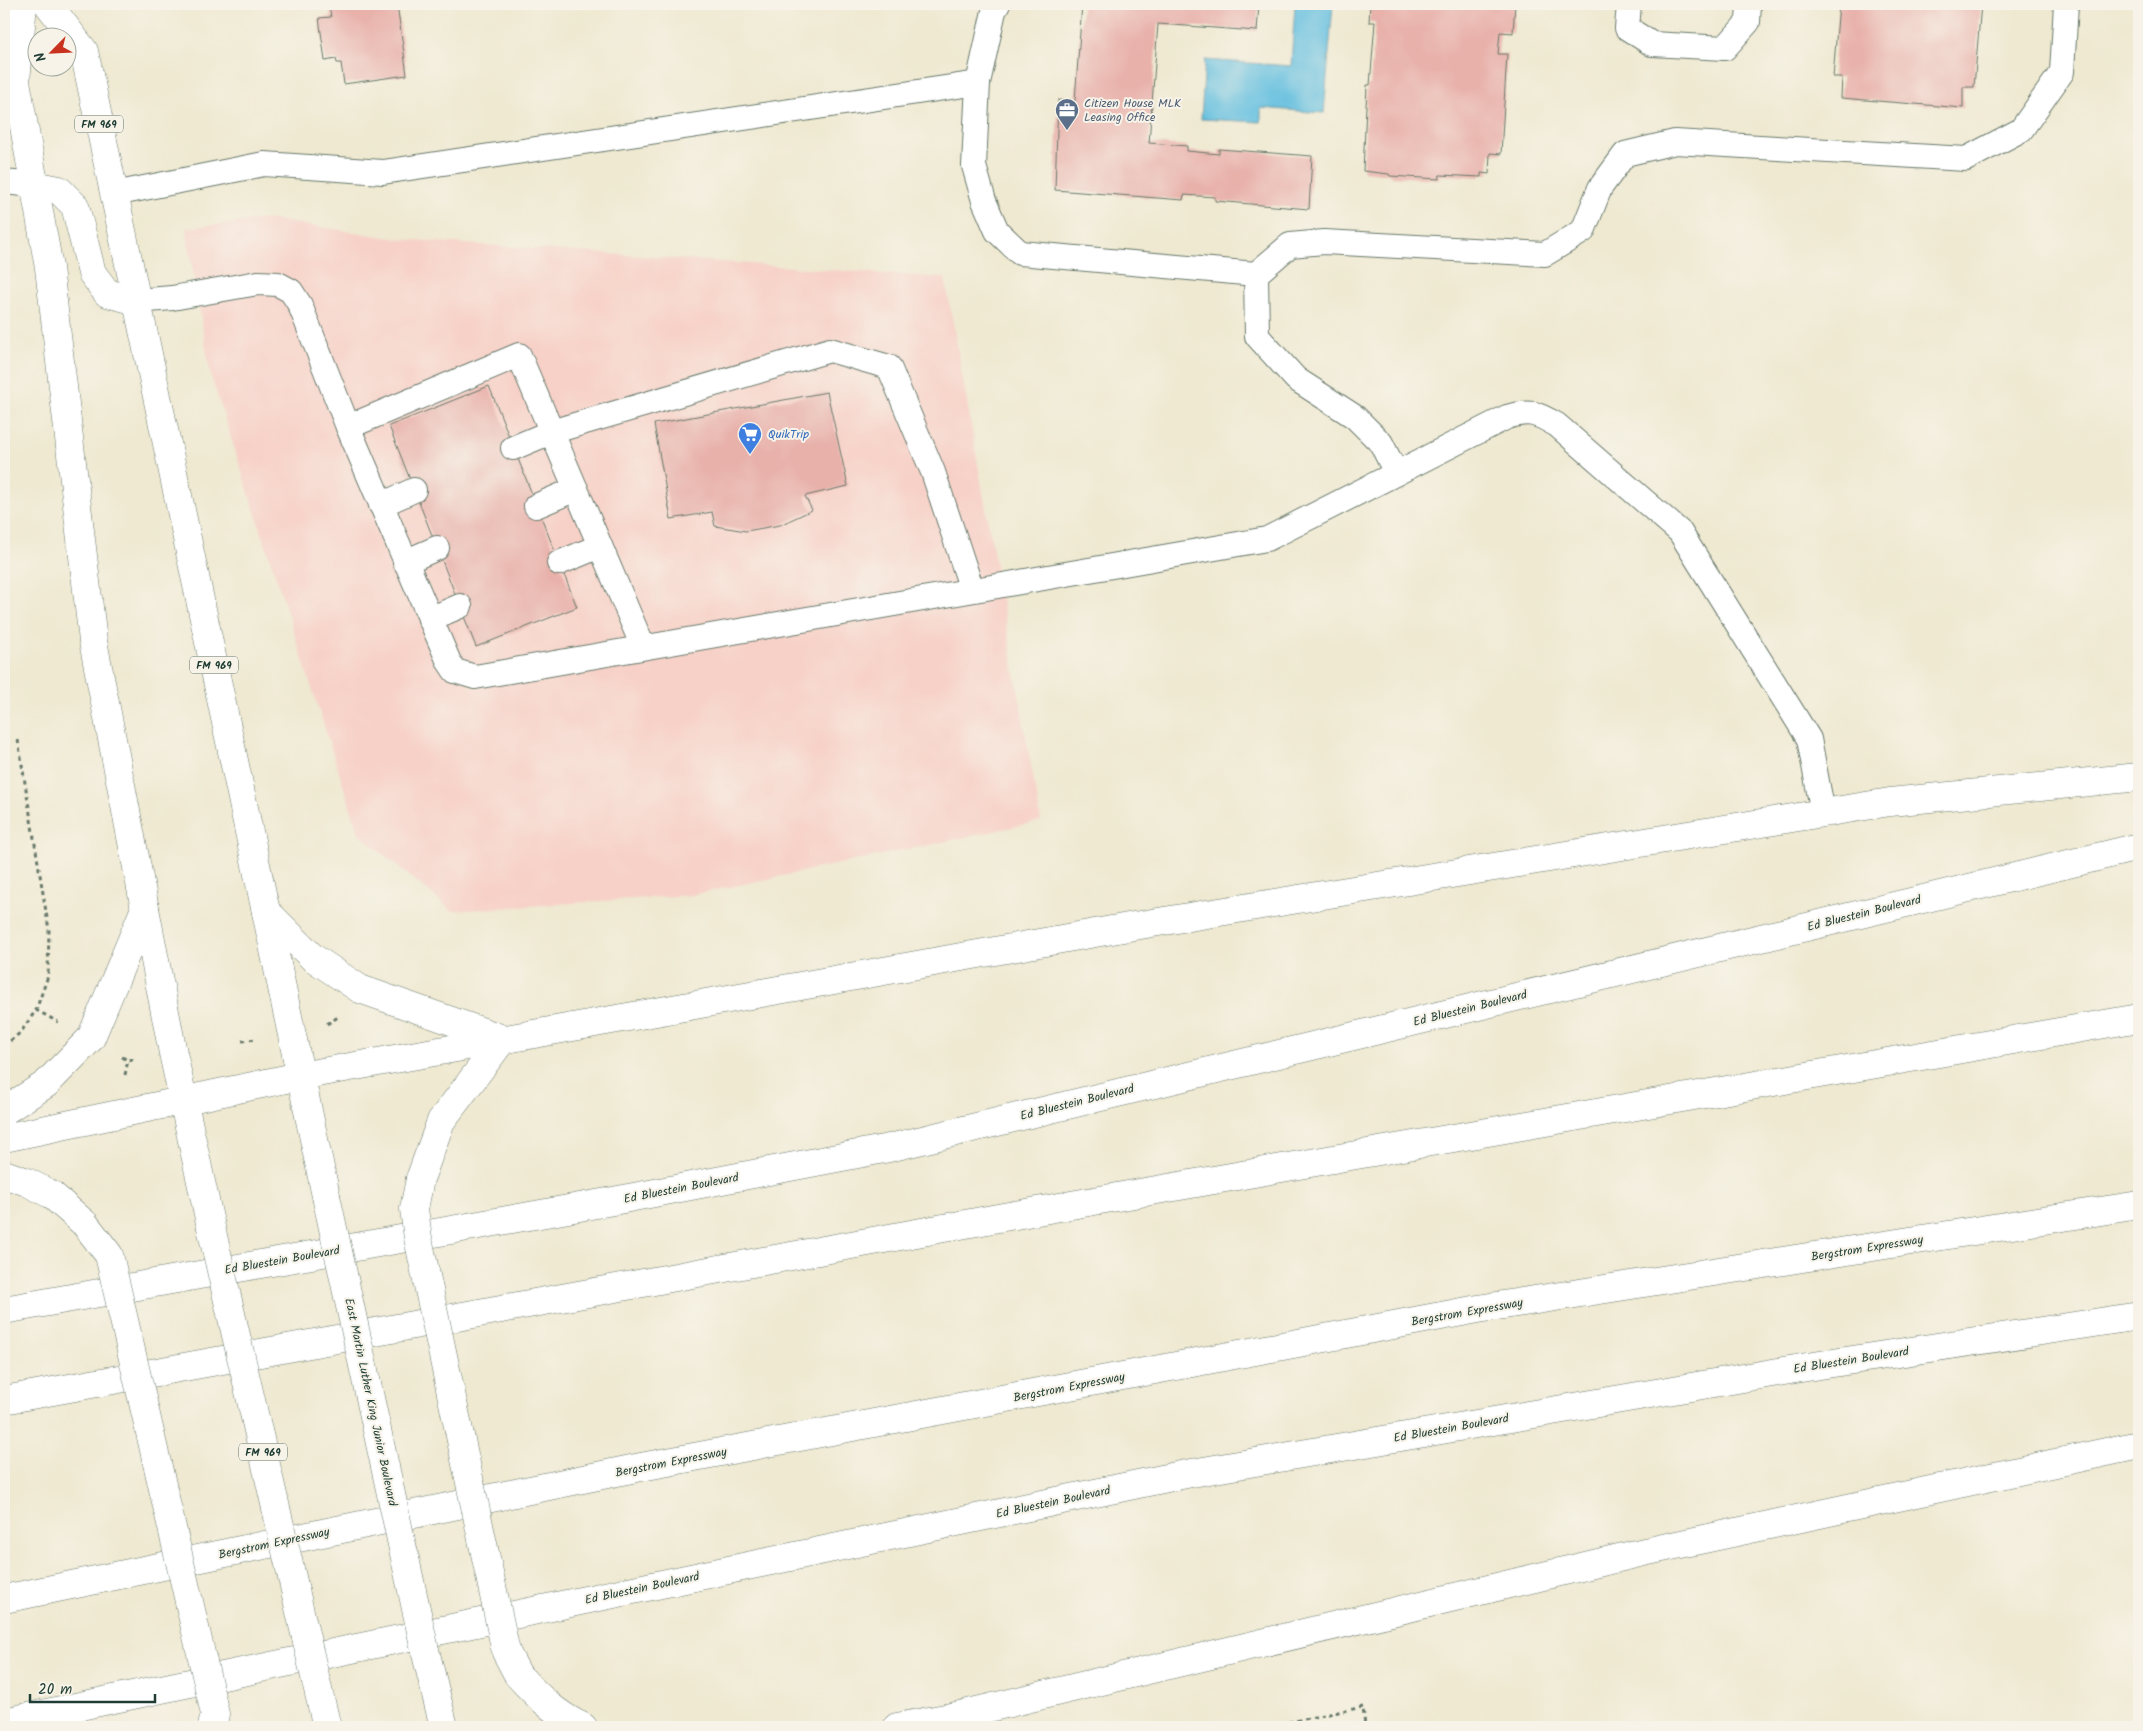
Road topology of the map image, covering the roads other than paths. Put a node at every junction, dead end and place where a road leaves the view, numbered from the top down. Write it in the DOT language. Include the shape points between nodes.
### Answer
graph roads {
  1 [pos="23,4"];
  2 [pos="48,4"];
  3 [pos="998,4"];
  4 [pos="1629,4"];
  5 [pos="1749,4"];
  6 [pos="2066,4"];
  7 [pos="978,83"];
  8 [pos="10,86"];
  9 [pos="4,182"];
  10 [pos="34,185"];
  11 [pos="114,194"];
  12 [pos="1256,274"];
  13 [pos="137,301"];
  14 [pos="348,427"];
  15 [pos="551,432"];
  16 [pos="513,448"];
  17 [pos="1396,474"];
  18 [pos="576,489"];
  19 [pos="414,490"];
  20 [pos="381,505"];
  21 [pos="536,506"];
  22 [pos="600,546"];
  23 [pos="437,548"];
  24 [pos="405,562"];
  25 [pos="559,563"];
  26 [pos="972,590"];
  27 [pos="460,606"];
  28 [pos="430,619"];
  29 [pos="643,647"];
  30 [pos="2139,777"];
  31 [pos="1823,813"];
  32 [pos="2139,847"];
  33 [pos="145,908"];
  34 [pos="266,912"];
  35 [pos="2139,1018"];
  36 [pos="504,1039"];
  37 [pos="300,1076"];
  38 [pos="182,1100"];
  39 [pos="4,1111"];
  40 [pos="4,1138"];
  41 [pos="4,1174"];
  42 [pos="2139,1205"];
  43 [pos="4,1310"];
  44 [pos="2139,1316"];
  45 [pos="4,1400"];
  46 [pos="2139,1445"];
  47 [pos="4,1599"];
  48 [pos="4,1722"];
  49 [pos="212,1727"];
  50 [pos="327,1727"];
  51 [pos="444,1727"];
  52 [pos="583,1727"];
  53 [pos="897,1727"];
  1 -- 8 [label="main road, FM 969"];
  2 -- 11 [label="main road, FM 969 / FM 969" via="84,51"];
  3 -- 7 [label="lane"];
  4 -- 5 [label="lane" via="1627,28 1652,44 1725,48 1748,22"];
  6 -- 12 [label="lane" via="2062,72 2021,130 1966,159 1675,142 1625,154 1600,188 1583,231 1545,254 1324,242 1290,245"];
  7 -- 11 [label="lane" via="383,172 264,164"];
  7 -- 12 [label="lane" via="974,166 997,231 1020,252"];
  8 -- 10 [label="main road, FM 969"];
  9 -- 10 [label="lane"];
  10 -- 13 [label="main road" via="59,190 75,206 92,273 107,293"];
  10 -- 33 [label="main road, FM 969" via="49,268 93,641"];
  11 -- 13 [label="main road, FM 969 / FM 969"];
  12 -- 17 [label="lane" via="1257,336 1296,379 1355,417 1381,443"];
  13 -- 14 [label="lane" via="258,283 278,284 291,291 300,305"];
  13 -- 34 [label="main road, FM 969 / FM 969"];
  14 -- 15 [label="lane" via="519,355"];
  14 -- 20 [label="lane"];
  15 -- 16 [label="lane"];
  15 -- 18 [label="lane"];
  15 -- 26 [label="lane" via="830,350 889,367 933,472"];
  17 -- 26 [label="lane" via="1267,539"];
  17 -- 31 [label="lane" via="1507,417 1524,412 1536,413 1557,425 1680,532 1809,739"];
  18 -- 21 [label="lane"];
  18 -- 22 [label="lane"];
  19 -- 20 [label="lane"];
  20 -- 24 [label="lane"];
  22 -- 25 [label="lane"];
  22 -- 29 [label="lane"];
  23 -- 24 [label="lane"];
  24 -- 28 [label="lane"];
  26 -- 29 [label="lane"];
  27 -- 28 [label="lane"];
  28 -- 29 [label="lane" via="455,671 470,676"];
  30 -- 31 [label="main road" via="1890,802"];
  31 -- 36 [label="main road" via="1134,926"];
  32 -- 43 [label="main road, Ed Bluestein Boulevard" via="889,1148"];
  33 -- 38 [label="main road, FM 969"];
  33 -- 39 [label="main road" via="91,1038 46,1084"];
  34 -- 36 [label="main road" via="312,957 360,989"];
  34 -- 37 [label="main road, FM 969 / FM 969"];
  35 -- 45 [label="main road" via="832,1247"];
  36 -- 37 [label="main road"];
  36 -- 52 [label="main road, bridge" via="441,1121 420,1179 414,1209 506,1652 518,1675 540,1700"];
  37 -- 38 [label="main road"];
  37 -- 51 [label="main road, East Martin Luther King Junior Boulevard / FM 969, bridge"];
  38 -- 40 [label="main road"];
  38 -- 50 [label="main road, FM 969, bridge"];
  41 -- 49 [label="main road, bridge" via="52,1195 85,1224 108,1255 215,1714"];
  42 -- 47 [label="main road, Bergstrom Expressway" via="1478,1309 641,1467"];
  44 -- 48 [label="main road, Ed Bluestein Boulevard" via="1807,1367 1186,1474"];
  46 -- 53 [label="main road" via="1644,1552"];
}
